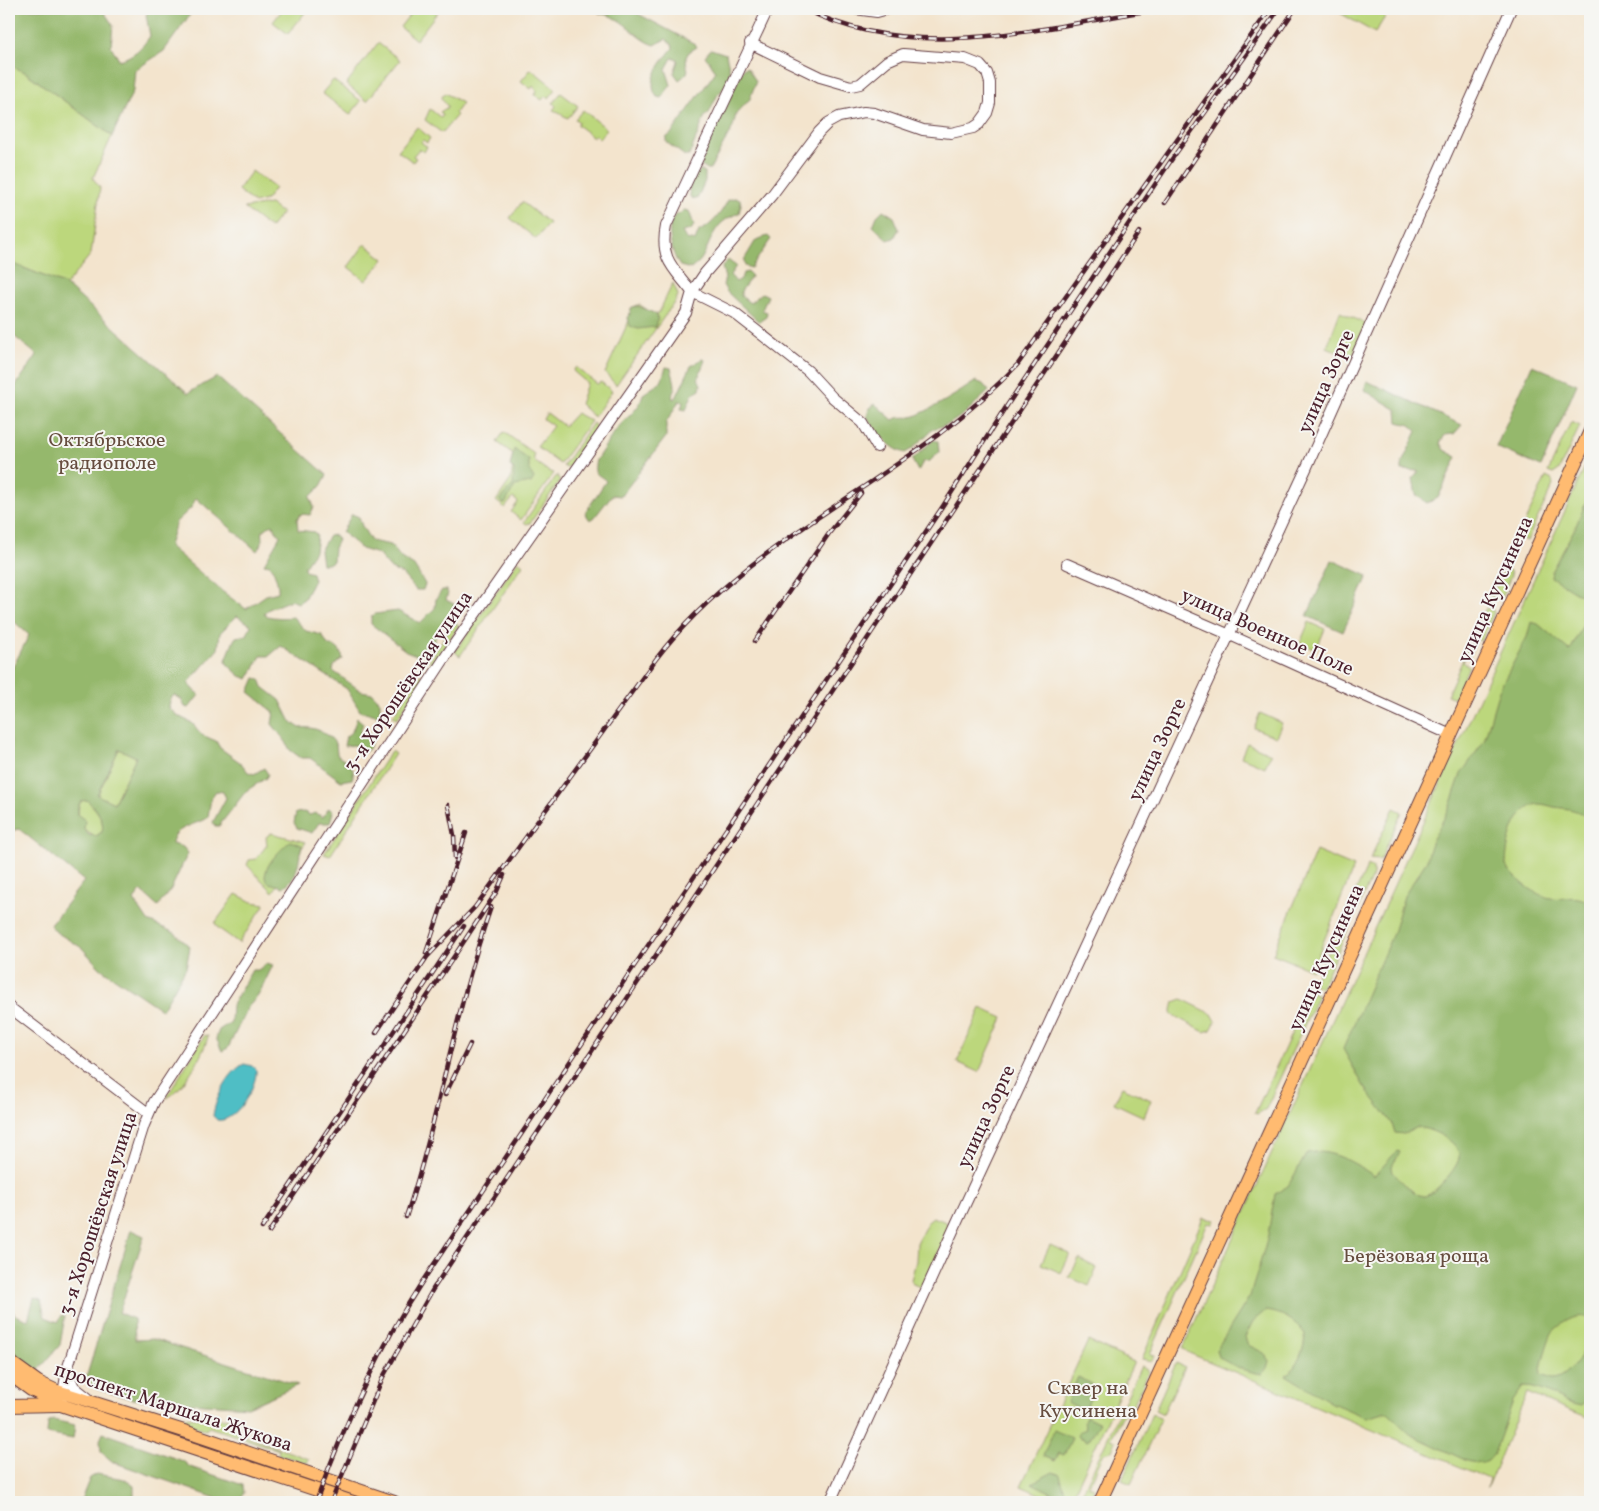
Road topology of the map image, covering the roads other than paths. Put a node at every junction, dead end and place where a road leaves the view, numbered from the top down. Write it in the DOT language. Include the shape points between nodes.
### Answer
graph roads {
  1 [pos="768,9"];
  2 [pos="854,9"];
  3 [pos="888,9"];
  4 [pos="1511,9"];
  5 [pos="750,43"];
  6 [pos="692,292"];
  7 [pos="1590,431"];
  8 [pos="877,447"];
  9 [pos="1068,564"];
  10 [pos="1230,635"];
  11 [pos="1451,735"];
  12 [pos="9,1007"];
  13 [pos="148,1114"];
  14 [pos="9,1361"];
  15 [pos="67,1370"];
  16 [pos="9,1374"];
  17 [pos="24,1386"];
  18 [pos="45,1398"];
  19 [pos="62,1399"];
  20 [pos="93,1401"];
  21 [pos="14,1406"];
  22 [pos="354,1502"];
  23 [pos="394,1502"];
  24 [pos="830,1502"];
  25 [pos="1100,1502"];
  1 -- 5 [label="street"];
  2 -- 3 [label="street" via="877,12"];
  4 -- 10 [label="street, улица Зорге"];
  5 -- 6 [label="street" via="666,226 665,245 671,268"];
  5 -- 6 [label="street" via="839,84 860,84 886,61 904,54 973,62 984,69 990,83 988,113 979,124 964,130 935,132 874,113 852,112 839,117 819,132 796,166"];
  6 -- 8 [label="street" via="734,312 808,370 863,424"];
  6 -- 13 [label="street, 3-я Хорошёвская улица" via="686,313 448,653"];
  7 -- 11 [label="main road, улица Куусинена"];
  9 -- 10 [label="street, улица Военное Поле"];
  10 -- 11 [label="street, улица Военное Поле"];
  10 -- 24 [label="street, улица Зорге"];
  11 -- 25 [label="main road, улица Куусинена"];
  12 -- 13 [label="street"];
  13 -- 15 [label="street, 3-я Хорошёвская улица"];
  14 -- 19 [label="main road, проспект Маршала Жукова"];
  15 -- 19 [label="street, 3-я Хорошёвская улица"];
  15 -- 20 [label="street" via="79,1393"];
  16 -- 17 [label="main road, проспект Маршала Жукова"];
  17 -- 18 [label="main road, проспект Маршала Жукова"];
  17 -- 21 [label="main road" via="31,1398"];
  18 -- 19 [label="main road, проспект Маршала Жукова"];
  18 -- 21 [label="main road"];
  19 -- 20 [label="main road, проспект Маршала Жукова"];
  19 -- 21 [label="main road"];
  19 -- 22 [label="main road, проспект Маршала Жукова"];
  20 -- 23 [label="main road, проспект Маршала Жукова"];
}
